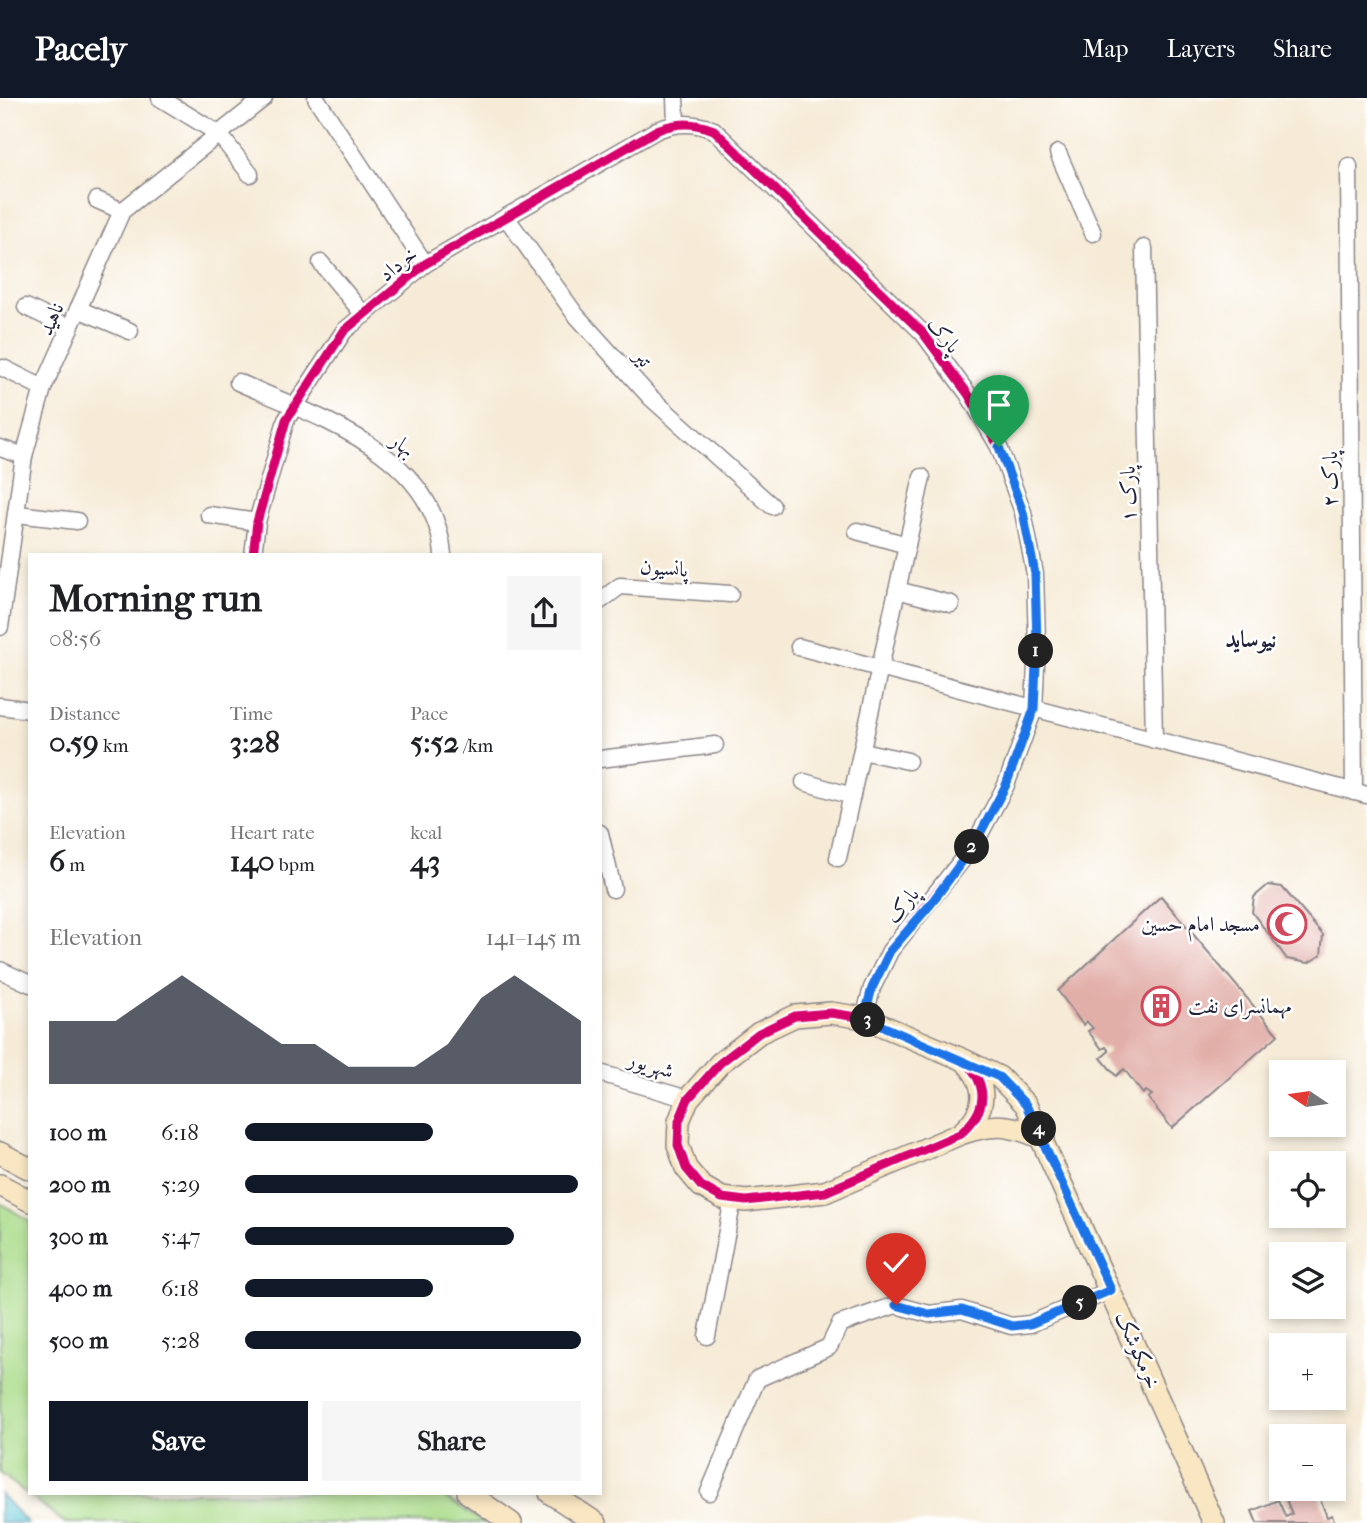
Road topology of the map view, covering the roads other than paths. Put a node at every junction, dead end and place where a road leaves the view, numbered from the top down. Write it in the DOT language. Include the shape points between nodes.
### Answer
graph roads {
  1 [pos="160,98"];
  2 [pos="264,98"];
  3 [pos="316,98"];
  4 [pos="675,98"];
  5 [pos="676,123"];
  6 [pos="695,123"];
  7 [pos="219,135"];
  8 [pos="1058,153"];
  9 [pos="1349,166"];
  10 [pos="250,174"];
  11 [pos="97,200"];
  12 [pos="122,211"];
  13 [pos="506,216"];
  14 [pos="1093,233"];
  15 [pos="1144,248"];
  16 [pos="321,263"];
  17 [pos="425,264"];
  18 [pos="26,307"];
  19 [pos="78,309"];
  20 [pos="364,314"];
  21 [pos="70,328"];
  22 [pos="130,331"];
  23 [pos="3,368"];
  24 [pos="237,382"];
  25 [pos="43,388"];
  26 [pos="295,407"];
  27 [pos="0,448"];
  28 [pos="24,456"];
  29 [pos="922,477"];
  30 [pos="772,506"];
  31 [pos="17,514"];
  32 [pos="209,515"];
  33 [pos="77,521"];
  34 [pos="257,522"];
  35 [pos="857,531"];
  36 [pos="907,545"];
  37 [pos="253,553"];
  38 [pos="443,553"];
  39 [pos="897,590"];
  40 [pos="730,594"];
  41 [pos="602,600"];
  42 [pos="951,604"];
  43 [pos="0,627"];
  44 [pos="799,647"];
  45 [pos="880,669"];
  46 [pos="0,706"];
  47 [pos="1034,709"];
  48 [pos="28,710"];
  49 [pos="1154,740"];
  50 [pos="715,745"];
  51 [pos="862,751"];
  52 [pos="602,759"];
  53 [pos="908,761"];
  54 [pos="804,782"];
  55 [pos="1360,793"];
  56 [pos="852,796"];
  57 [pos="602,842"];
  58 [pos="838,858"];
  59 [pos="613,889"];
  60 [pos="0,970"];
  61 [pos="28,983"];
  62 [pos="864,1018"];
  63 [pos="964,1060"];
  64 [pos="602,1074"];
  65 [pos="688,1099"];
  66 [pos="960,1134"];
  67 [pos="1044,1139"];
  68 [pos="0,1153"];
  69 [pos="28,1168"];
  70 [pos="0,1185"];
  71 [pos="733,1199"];
  72 [pos="28,1200"];
  73 [pos="1111,1290"];
  74 [pos="707,1336"];
  75 [pos="709,1492"];
  76 [pos="471,1495"];
  77 [pos="544,1495"];
  78 [pos="553,1495"];
  79 [pos="511,1523"];
  80 [pos="572,1523"];
  81 [pos="596,1523"];
  82 [pos="1214,1523"];
  1 -- 7 [label="street"];
  2 -- 7 [label="street, ناهید"];
  3 -- 17 [label="street"];
  4 -- 5 [label="street"];
  5 -- 6 [label="street, خرداد"];
  5 -- 13 [label="street, خرداد"];
  6 -- 47 [label="street, پارک" via="730,143 923,333 968,394 999,447 1023,512 1035,574"];
  7 -- 10 [label="street"];
  7 -- 12 [label="street, ناهید"];
  8 -- 14 [label="street"];
  9 -- 55 [label="street, پارک ۲"];
  11 -- 12 [label="street"];
  12 -- 19 [label="street, ناهید"];
  13 -- 17 [label="street, خرداد"];
  13 -- 30 [label="street, تیر" via="575,314 650,397"];
  15 -- 49 [label="street, پارک ۱"];
  16 -- 20 [label="street"];
  17 -- 20 [label="street, خرداد"];
  18 -- 21 [label="street"];
  19 -- 21 [label="street, ناهید"];
  19 -- 22 [label="street"];
  20 -- 26 [label="street, خرداد" via="344,331"];
  21 -- 25 [label="street, ناهید"];
  23 -- 25 [label="street"];
  24 -- 26 [label="street, بهار"];
  25 -- 28 [label="street, ناهید"];
  26 -- 34 [label="street, خرداد" via="286,420"];
  26 -- 38 [label="street, بهار" via="332,424 407,474 426,496"];
  27 -- 28 [label="street"];
  28 -- 31 [label="street, ناهید"];
  29 -- 36 [label="street"];
  31 -- 33 [label="street"];
  31 -- 43 [label="street, ناهید"];
  32 -- 34 [label="street"];
  34 -- 37 [label="street, خرداد"];
  35 -- 36 [label="street"];
  36 -- 39 [label="street"];
  39 -- 42 [label="street"];
  39 -- 45 [label="street"];
  40 -- 41 [label="street, پانسیون" via="620,586"];
  44 -- 45 [label="street"];
  45 -- 47 [label="street"];
  45 -- 51 [label="street"];
  46 -- 48 [label="street"];
  47 -- 49 [label="street"];
  47 -- 62 [label="street, پارک" via="1006,785 974,845 890,951"];
  49 -- 55 [label="street"];
  50 -- 52 [label="street"];
  51 -- 53 [label="street"];
  51 -- 56 [label="street"];
  54 -- 56 [label="street"];
  56 -- 58 [label="street"];
  57 -- 59 [label="street"];
  60 -- 61 [label="street"];
  62 -- 63 [label="street, خرمکوشک"];
  62 -- 65 [label="street, خرمکوشک" via="831,1013 795,1016 759,1033 720,1063"];
  63 -- 66 [label="street" via="982,1089 977,1114"];
  63 -- 67 [label="street, خرمکوشک" via="999,1077 1026,1105"];
  64 -- 65 [label="street, شهریور"];
  65 -- 71 [label="street" via="679,1121 678,1145 686,1168 701,1186"];
  66 -- 67 [label="street" via="988,1125 1018,1127"];
  66 -- 71 [label="street" via="825,1192"];
  67 -- 73 [label="street, خرمکوشک"];
  68 -- 69 [label="street"];
  70 -- 72 [label="street"];
  71 -- 74 [label="street"];
  73 -- 75 [label="street" via="1030,1324 1012,1326 962,1310 929,1314 896,1305 840,1325 829,1347 757,1379"];
  73 -- 82 [label="street, خرمکوشک"];
  76 -- 79 [label="street"];
  77 -- 80 [label="street"];
  78 -- 81 [label="street"];
}
